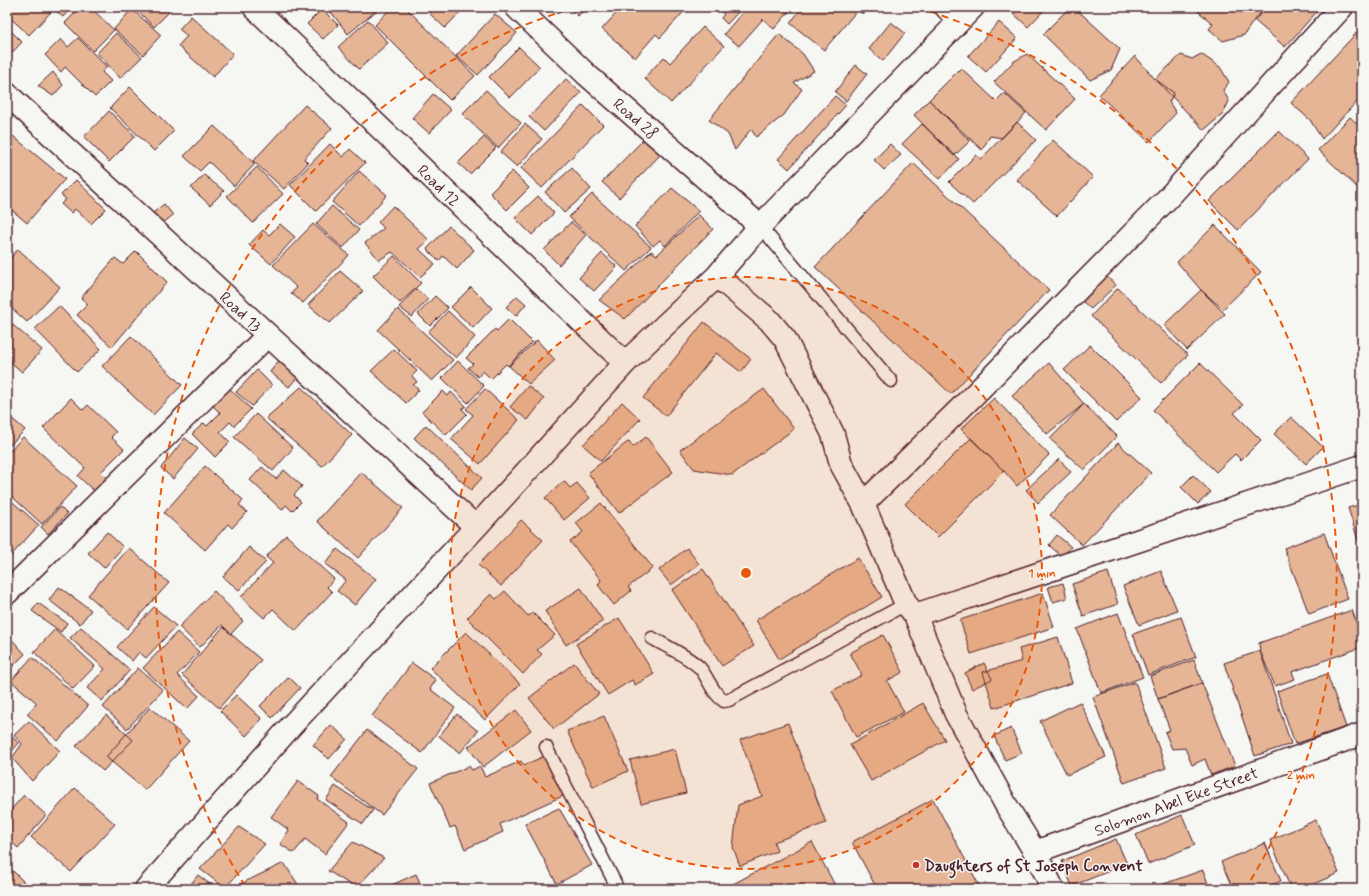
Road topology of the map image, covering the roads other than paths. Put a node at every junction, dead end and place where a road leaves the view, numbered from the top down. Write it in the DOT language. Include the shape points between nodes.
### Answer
graph roads {
  1 [pos="254,7"];
  2 [pos="516,7"];
  3 [pos="1342,7"];
  4 [pos="959,12"];
  5 [pos="7,94"];
  6 [pos="760,226"];
  7 [pos="717,276"];
  8 [pos="268,335"];
  9 [pos="625,363"];
  10 [pos="891,380"];
  11 [pos="1362,466"];
  12 [pos="863,504"];
  13 [pos="476,527"];
  14 [pos="7,593"];
  15 [pos="911,609"];
  16 [pos="652,638"];
  17 [pos="1362,734"];
  18 [pos="546,747"];
  19 [pos="1035,852"];
  20 [pos="146,889"];
  21 [pos="617,889"];
  22 [pos="1053,889"];
  1 -- 9 [label="street, Road 12"];
  2 -- 6 [label="street, Road 28" via="587,75"];
  3 -- 12 [label="street" via="1167,199"];
  4 -- 6 [label="street"];
  5 -- 8 [label="street, Road 13"];
  6 -- 7 [label="street"];
  6 -- 10 [label="lane"];
  7 -- 9 [label="street"];
  7 -- 12 [label="street" via="769,320 785,339 833,434 841,464"];
  8 -- 13 [label="street, Road 13"];
  8 -- 14 [label="street"];
  9 -- 13 [label="street"];
  11 -- 15 [label="street"];
  12 -- 15 [label="street"];
  13 -- 20 [label="street"];
  15 -- 16 [label="lane" via="724,701 717,696 692,661"];
  15 -- 19 [label="street" via="956,714"];
  17 -- 19 [label="street, Solomon Abel Eke Street"];
  18 -- 21 [label="lane"];
  19 -- 22 [label="street"];
}
